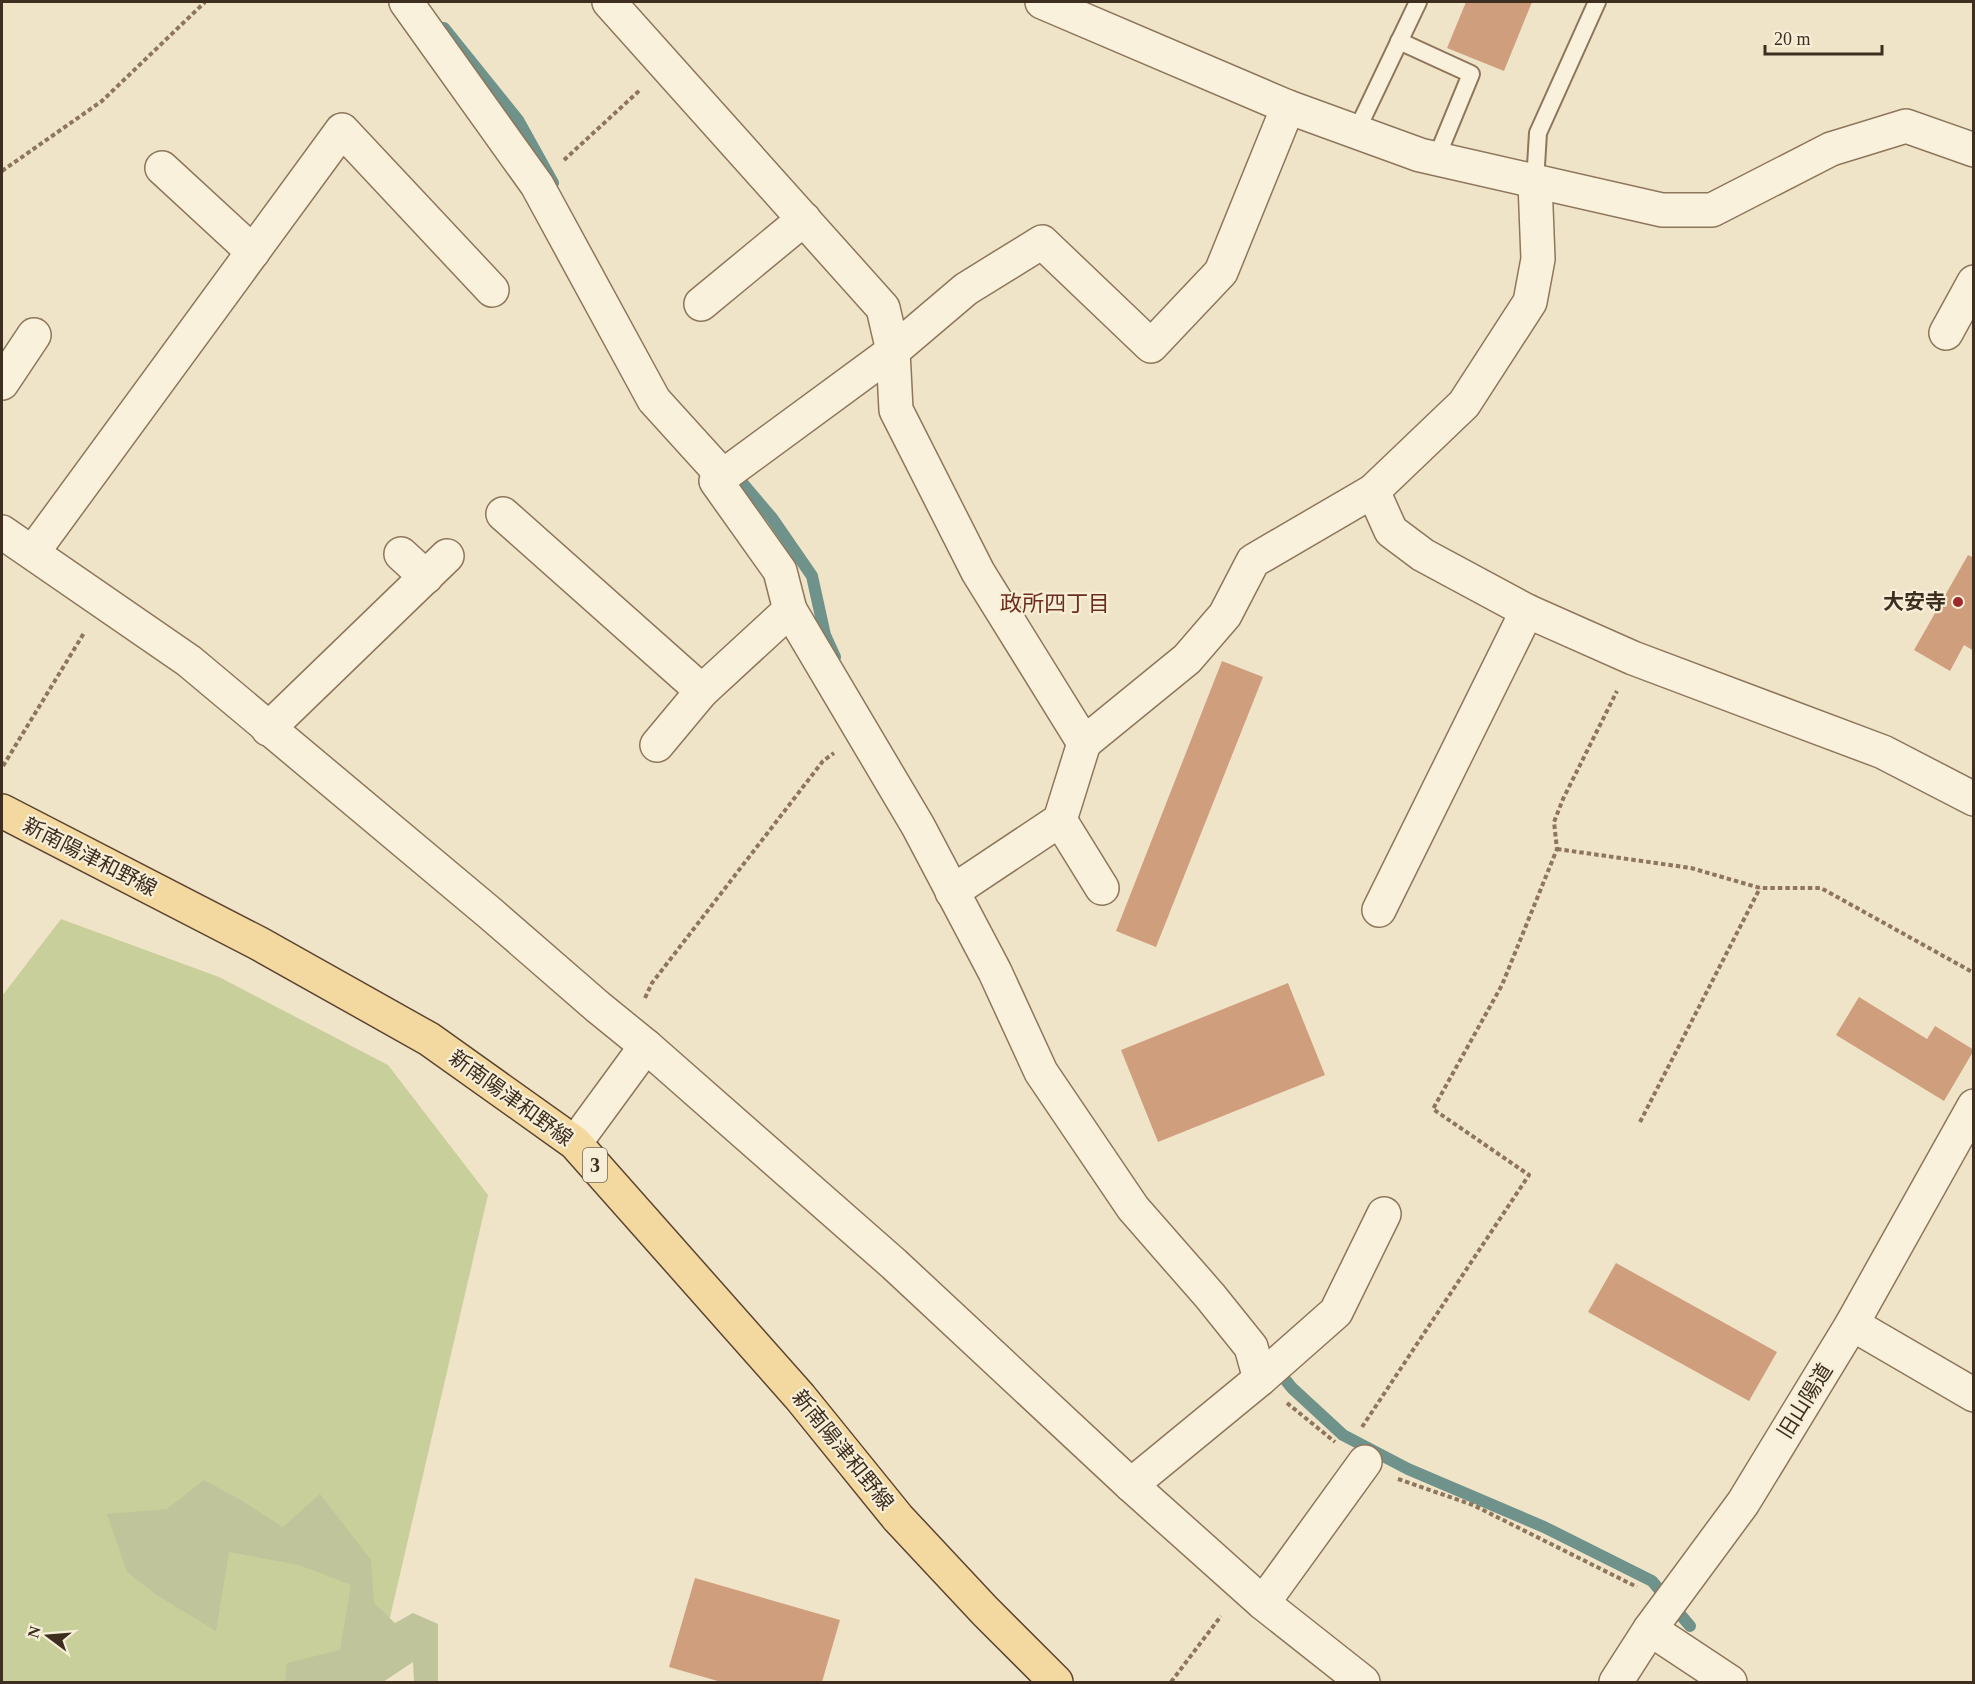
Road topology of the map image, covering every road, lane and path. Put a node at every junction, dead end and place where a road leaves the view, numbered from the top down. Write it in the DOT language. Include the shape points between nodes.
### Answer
graph roads {
  1 [pos="205,2"];
  2 [pos="406,2"];
  3 [pos="609,2"];
  4 [pos="1042,2"];
  5 [pos="1418,2"];
  6 [pos="1597,2"];
  7 [pos="1400,41"];
  8 [pos="667,66"];
  9 [pos="1288,107"];
  10 [pos="1356,132"];
  11 [pos="1974,150"];
  12 [pos="1436,159"];
  13 [pos="162,168"];
  14 [pos="2,171"];
  15 [pos="1536,182"];
  16 [pos="537,185"];
  17 [pos="804,219"];
  18 [pos="253,252"];
  19 [pos="1974,282"];
  20 [pos="492,290"];
  21 [pos="701,304"];
  22 [pos="1946,333"];
  23 [pos="34,335"];
  24 [pos="893,351"];
  25 [pos="2,384"];
  26 [pos="723,476"];
  27 [pos="1373,491"];
  28 [pos="503,514"];
  29 [pos="2,532"];
  30 [pos="33,552"];
  31 [pos="401,554"];
  32 [pos="103,601"];
  33 [pos="790,610"];
  34 [pos="1527,611"];
  35 [pos="1633,658"];
  36 [pos="702,691"];
  37 [pos="268,729"];
  38 [pos="862,733"];
  39 [pos="1084,743"];
  40 [pos="657,745"];
  41 [pos="3,766"];
  42 [pos="1974,799"];
  43 [pos="2,811"];
  44 [pos="1060,820"];
  45 [pos="1557,849"];
  46 [pos="1102,888"];
  47 [pos="1760,888"];
  48 [pos="952,892"];
  49 [pos="1379,910"];
  50 [pos="1974,973"];
  51 [pos="637,1038"];
  52 [pos="1974,1106"];
  53 [pos="1640,1122"];
  54 [pos="575,1143"];
  55 [pos="1384,1214"];
  56 [pos="1852,1324"];
  57 [pos="1260,1379"];
  58 [pos="1974,1395"];
  59 [pos="1355,1456"];
  60 [pos="1131,1485"];
  61 [pos="1253,1594"];
  62 [pos="1670,1602"];
  63 [pos="1650,1629"];
  64 [pos="1056,1683"];
  65 [pos="1171,1683"];
  66 [pos="1363,1683"];
  67 [pos="1616,1683"];
  68 [pos="1730,1683"];
  1 -- 14 [label="path" via="102,101"];
  2 -- 16 [label="street"];
  3 -- 8 [label="street"];
  4 -- 9 [label="street"];
  5 -- 7 [label="lane"];
  6 -- 15 [label="lane" via="1538,133"];
  7 -- 10 [label="lane"];
  7 -- 12 [label="lane" via="1471,74"];
  8 -- 16 [label="path"];
  8 -- 17 [label="street"];
  9 -- 10 [label="street"];
  9 -- 24 [label="street" via="1221,272 1151,346 1042,242 966,289"];
  10 -- 12 [label="street"];
  11 -- 15 [label="street" via="1906,126 1831,149 1712,210 1662,210"];
  12 -- 15 [label="street"];
  13 -- 18 [label="street"];
  15 -- 27 [label="street" via="1539,260 1530,302 1464,404"];
  16 -- 26 [label="street" via="654,400"];
  17 -- 21 [label="street"];
  17 -- 24 [label="street" via="883,308"];
  18 -- 20 [label="street" via="342,130"];
  18 -- 30 [label="street"];
  19 -- 22 [label="street"];
  23 -- 25 [label="street"];
  24 -- 26 [label="street"];
  24 -- 39 [label="street" via="896,410 978,572"];
  26 -- 33 [label="street" via="716,481 780,571"];
  27 -- 34 [label="street" via="1391,531 1423,555"];
  27 -- 39 [label="street" via="1253,561 1225,615 1187,659"];
  28 -- 36 [label="street"];
  29 -- 30 [label="street"];
  30 -- 32 [label="street"];
  31 -- 37 [label="street" via="437,566"];
  32 -- 37 [label="street" via="189,661"];
  32 -- 41 [label="path"];
  33 -- 36 [label="street"];
  33 -- 38 [label="street"];
  34 -- 35 [label="street"];
  34 -- 49 [label="street"];
  35 -- 42 [label="street" via="1883,752"];
  35 -- 45 [label="path" via="1563,799 1554,822"];
  36 -- 40 [label="street"];
  37 -- 51 [label="street"];
  38 -- 48 [label="street"];
  38 -- 51 [label="path" via="823,761 652,983"];
  39 -- 44 [label="street"];
  43 -- 54 [label="main road, 新南陽津和野線 / 3" via="258,943 429,1039"];
  44 -- 46 [label="street"];
  44 -- 48 [label="street"];
  45 -- 47 [label="path" via="1690,868"];
  45 -- 59 [label="path" via="1502,985 1433,1109 1529,1175"];
  47 -- 50 [label="path" via="1821,888"];
  47 -- 53 [label="path"];
  48 -- 57 [label="street" via="995,972 1041,1072 1133,1208 1251,1347"];
  51 -- 54 [label="street"];
  51 -- 60 [label="street" via="894,1264"];
  52 -- 56 [label="street, 旧山陽道"];
  54 -- 64 [label="main road, 新南陽津和野線 / 3" via="800,1396 898,1518"];
  55 -- 57 [label="street" via="1336,1312"];
  56 -- 58 [label="street"];
  56 -- 62 [label="street, 旧山陽道" via="1743,1503"];
  57 -- 59 [label="path"];
  57 -- 60 [label="street"];
  59 -- 61 [label="street"];
  59 -- 62 [label="path" via="1396,1479 1473,1505"];
  60 -- 61 [label="street"];
  61 -- 65 [label="path"];
  61 -- 66 [label="street"];
  62 -- 63 [label="street, 旧山陽道"];
  63 -- 67 [label="street, 旧山陽道"];
  63 -- 68 [label="street"];
}
